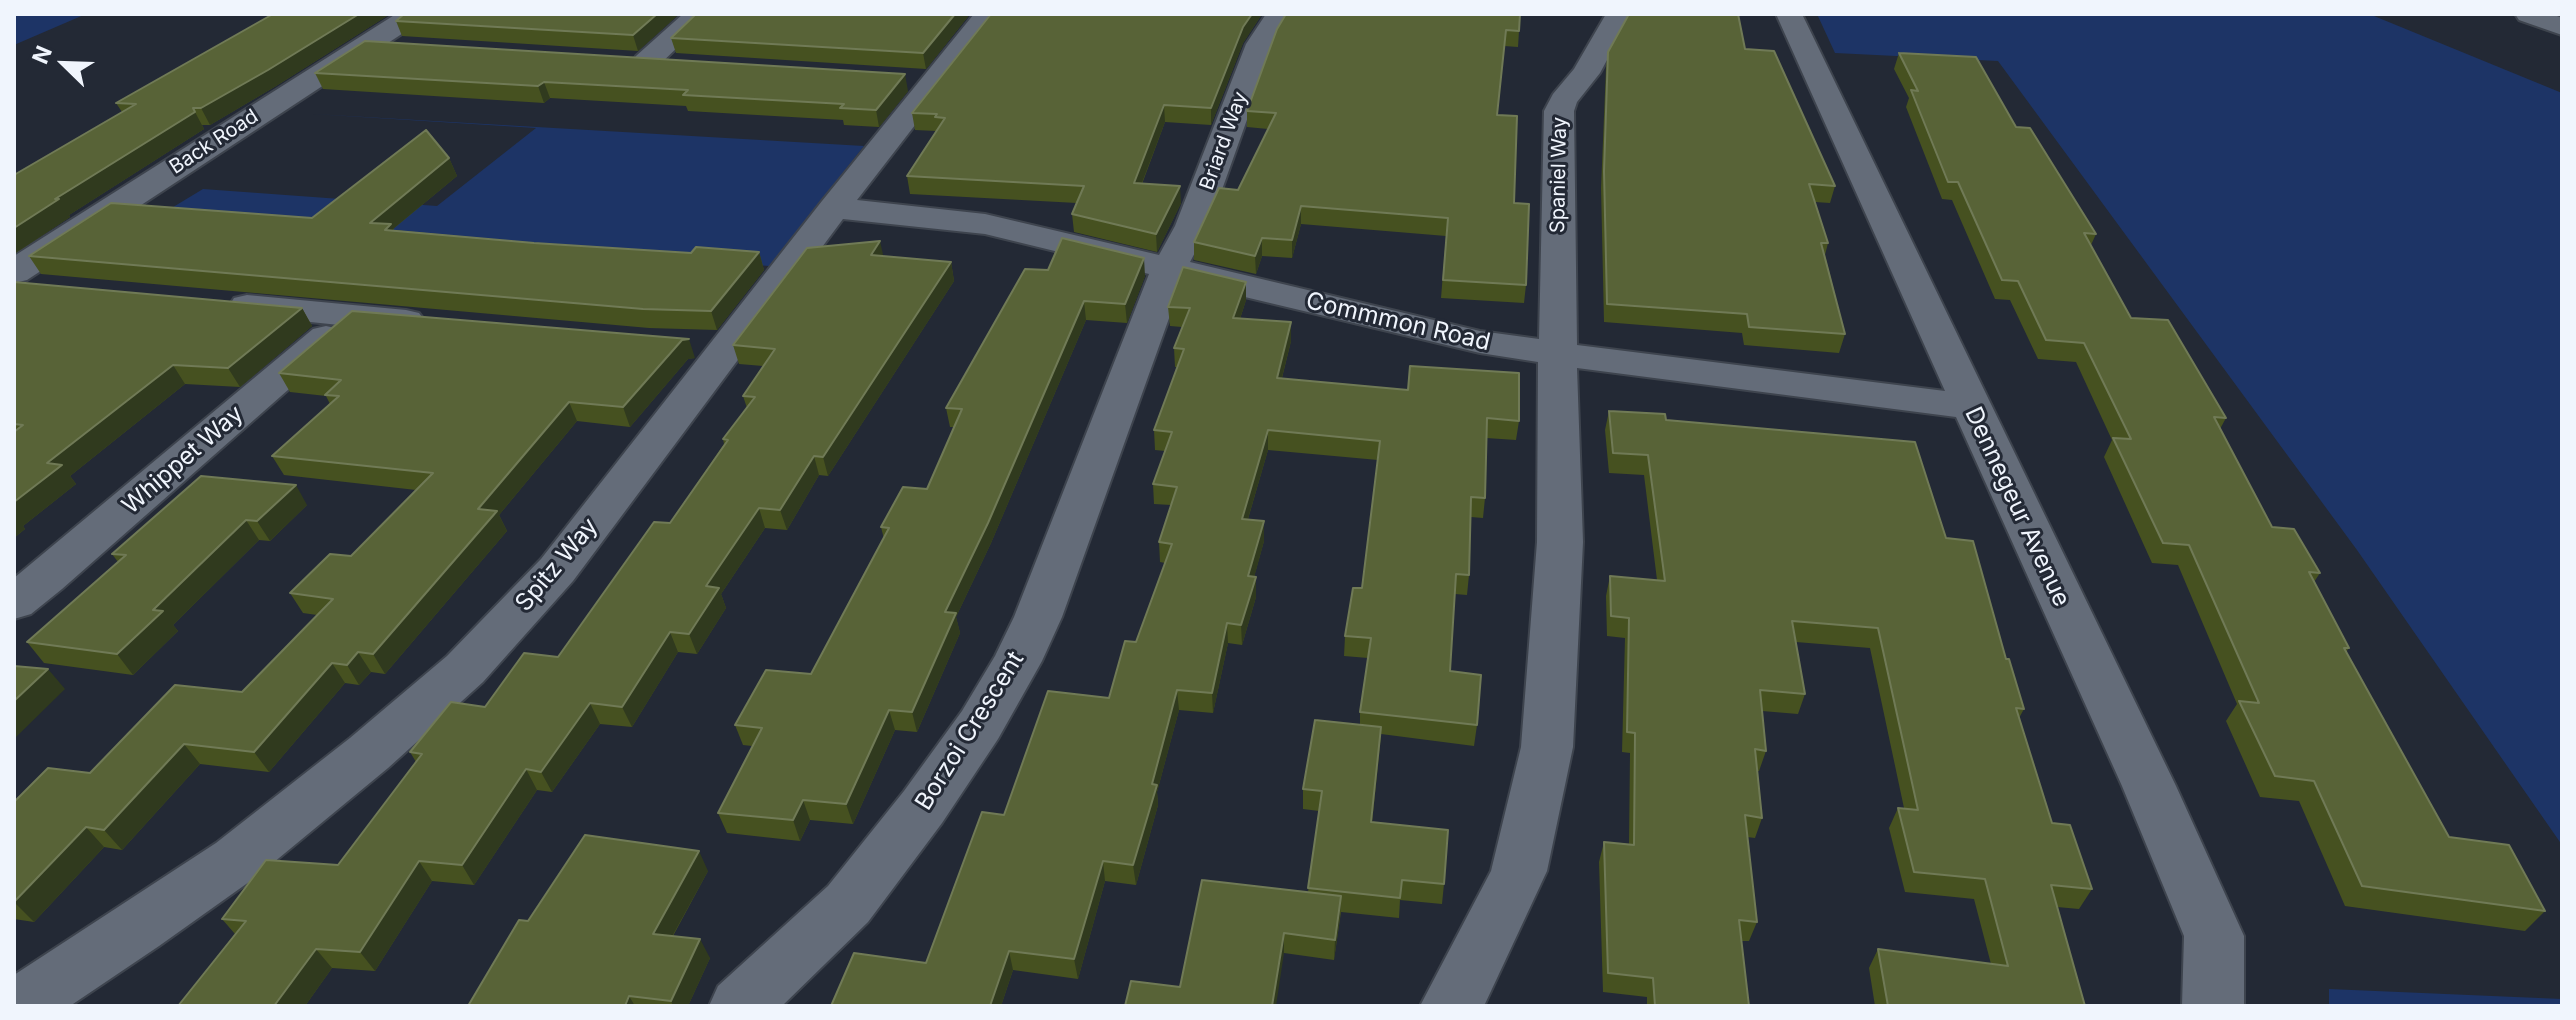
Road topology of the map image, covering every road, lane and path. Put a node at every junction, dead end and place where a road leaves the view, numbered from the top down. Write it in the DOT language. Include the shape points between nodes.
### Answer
graph roads {
  1 [pos="414,14"];
  2 [pos="699,14"];
  3 [pos="988,14"];
  4 [pos="1279,14"];
  5 [pos="1619,14"];
  6 [pos="1789,14"];
  7 [pos="2528,14"];
  8 [pos="2562,27"];
  9 [pos="366,45"];
  10 [pos="407,47"];
  11 [pos="616,60"];
  12 [pos="646,62"];
  13 [pos="677,64"];
  14 [pos="834,208"];
  15 [pos="1169,268"];
  16 [pos="14,272"];
  17 [pos="14,285"];
  18 [pos="58,289"];
  19 [pos="211,303"];
  20 [pos="351,316"];
  21 [pos="445,324"];
  22 [pos="681,343"];
  23 [pos="728,345"];
  24 [pos="1557,354"];
  25 [pos="1969,406"];
  26 [pos="14,602"];
  27 [pos="18,1006"];
  28 [pos="740,1006"];
  29 [pos="1451,1006"];
  30 [pos="2213,1006"];
  1 -- 9 [label="street, Back Road"];
  2 -- 12 [label="street"];
  3 -- 14 [label="street, Spitz Way" via="921,80"];
  4 -- 15 [label="street, Briard Way" via="1260,44 1192,226"];
  5 -- 24 [label="street, Spaniel Way" via="1559,111"];
  6 -- 25 [label="street, Dennegeur Avenue"];
  7 -- 8 [label="street"];
  9 -- 10 [label="street"];
  9 -- 16 [label="street, Back Road"];
  11 -- 12 [label="street"];
  12 -- 13 [label="street"];
  14 -- 15 [label="street, Commmon Road" via="961,219"];
  14 -- 23 [label="street, Spitz Way"];
  15 -- 24 [label="street, Commmon Road" via="1480,342"];
  15 -- 28 [label="street, Borzoi Crescent" via="1038,617 980,725 848,904"];
  17 -- 18 [label="street"];
  19 -- 20 [label="street"];
  20 -- 21 [label="street"];
  20 -- 26 [label="street, Whippet Way"];
  22 -- 23 [label="street"];
  23 -- 27 [label="street, Spitz Way" via="557,570 465,669 236,860"];
  24 -- 25 [label="street, Commmon Road"];
  24 -- 29 [label="street" via="1560,542 1547,747 1519,871"];
  25 -- 30 [label="street, Dennegeur Avenue" via="2214,936"];
}
